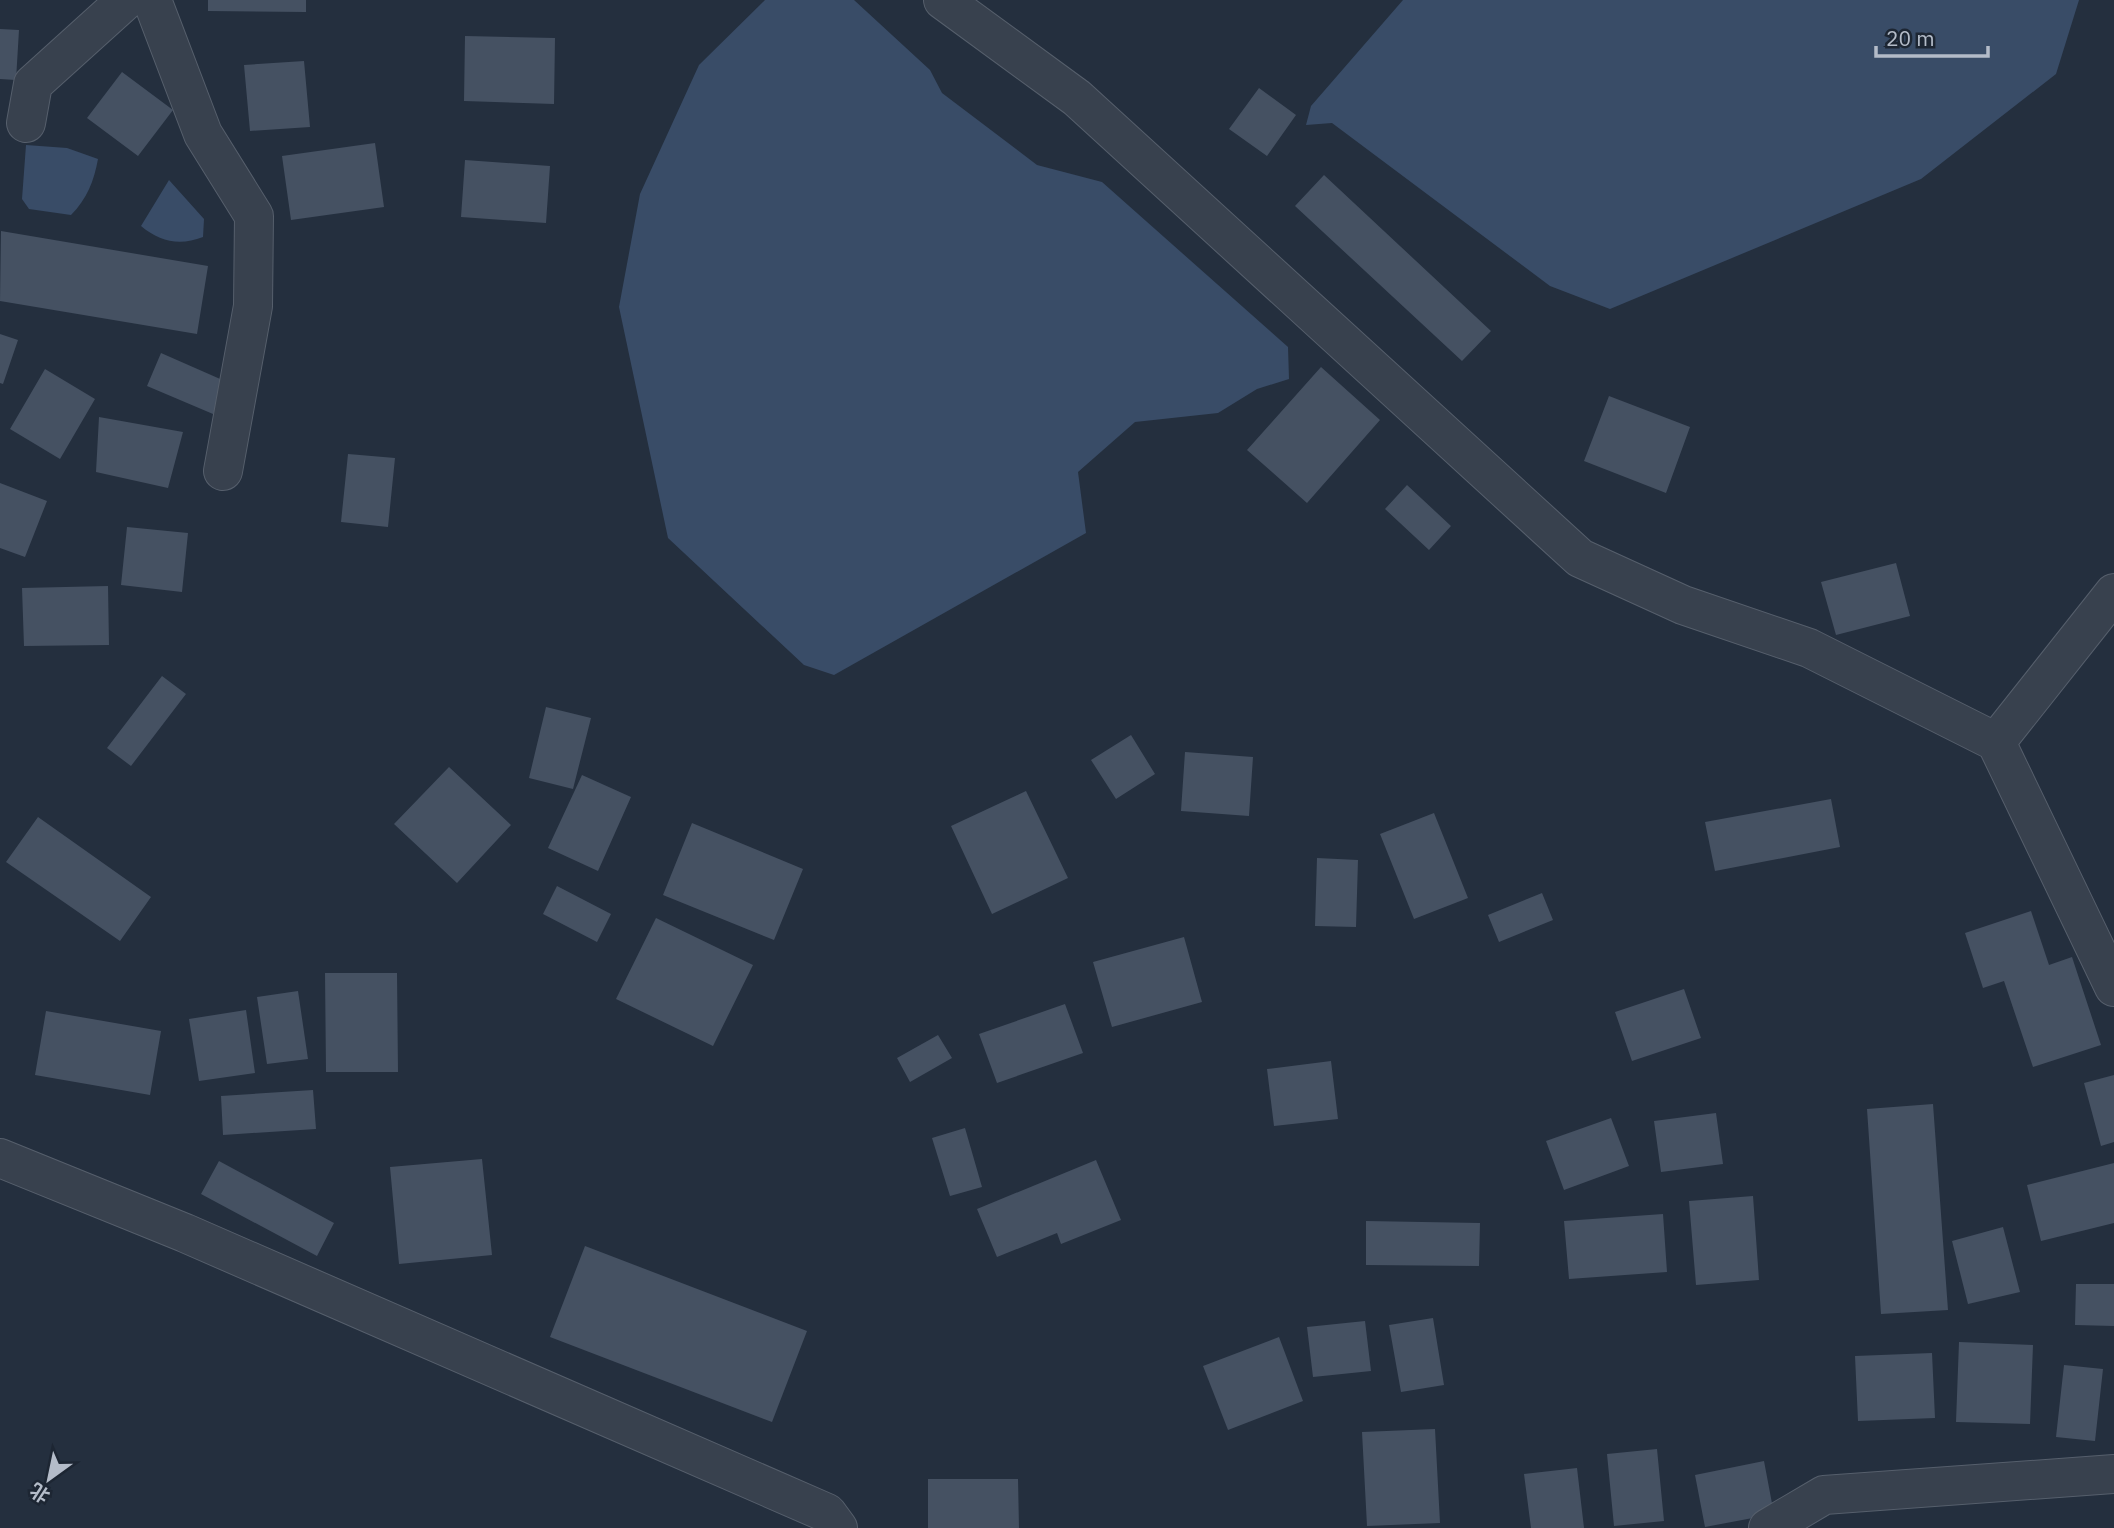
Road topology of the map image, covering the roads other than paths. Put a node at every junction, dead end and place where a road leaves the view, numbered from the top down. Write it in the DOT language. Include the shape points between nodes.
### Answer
graph roads {
  1 [pos="126,0"];
  2 [pos="152,0"];
  3 [pos="943,0"];
  4 [pos="26,123"];
  5 [pos="223,471"];
  6 [pos="2114,593"];
  7 [pos="1996,743"];
  8 [pos="2114,987"];
  9 [pos="0,1158"];
  10 [pos="2114,1474"];
  11 [pos="838,1528"];
  12 [pos="1768,1528"];
  1 -- 4 [label="street" via="33,84"];
  2 -- 5 [label="street" via="202,134 254,216 253,306"];
  3 -- 7 [label="street" via="1077,98 1580,558 1683,605 1809,648"];
  6 -- 7 [label="street"];
  7 -- 8 [label="street"];
  9 -- 11 [label="street" via="185,1233 827,1513"];
  10 -- 12 [label="street" via="1824,1495"];
}
